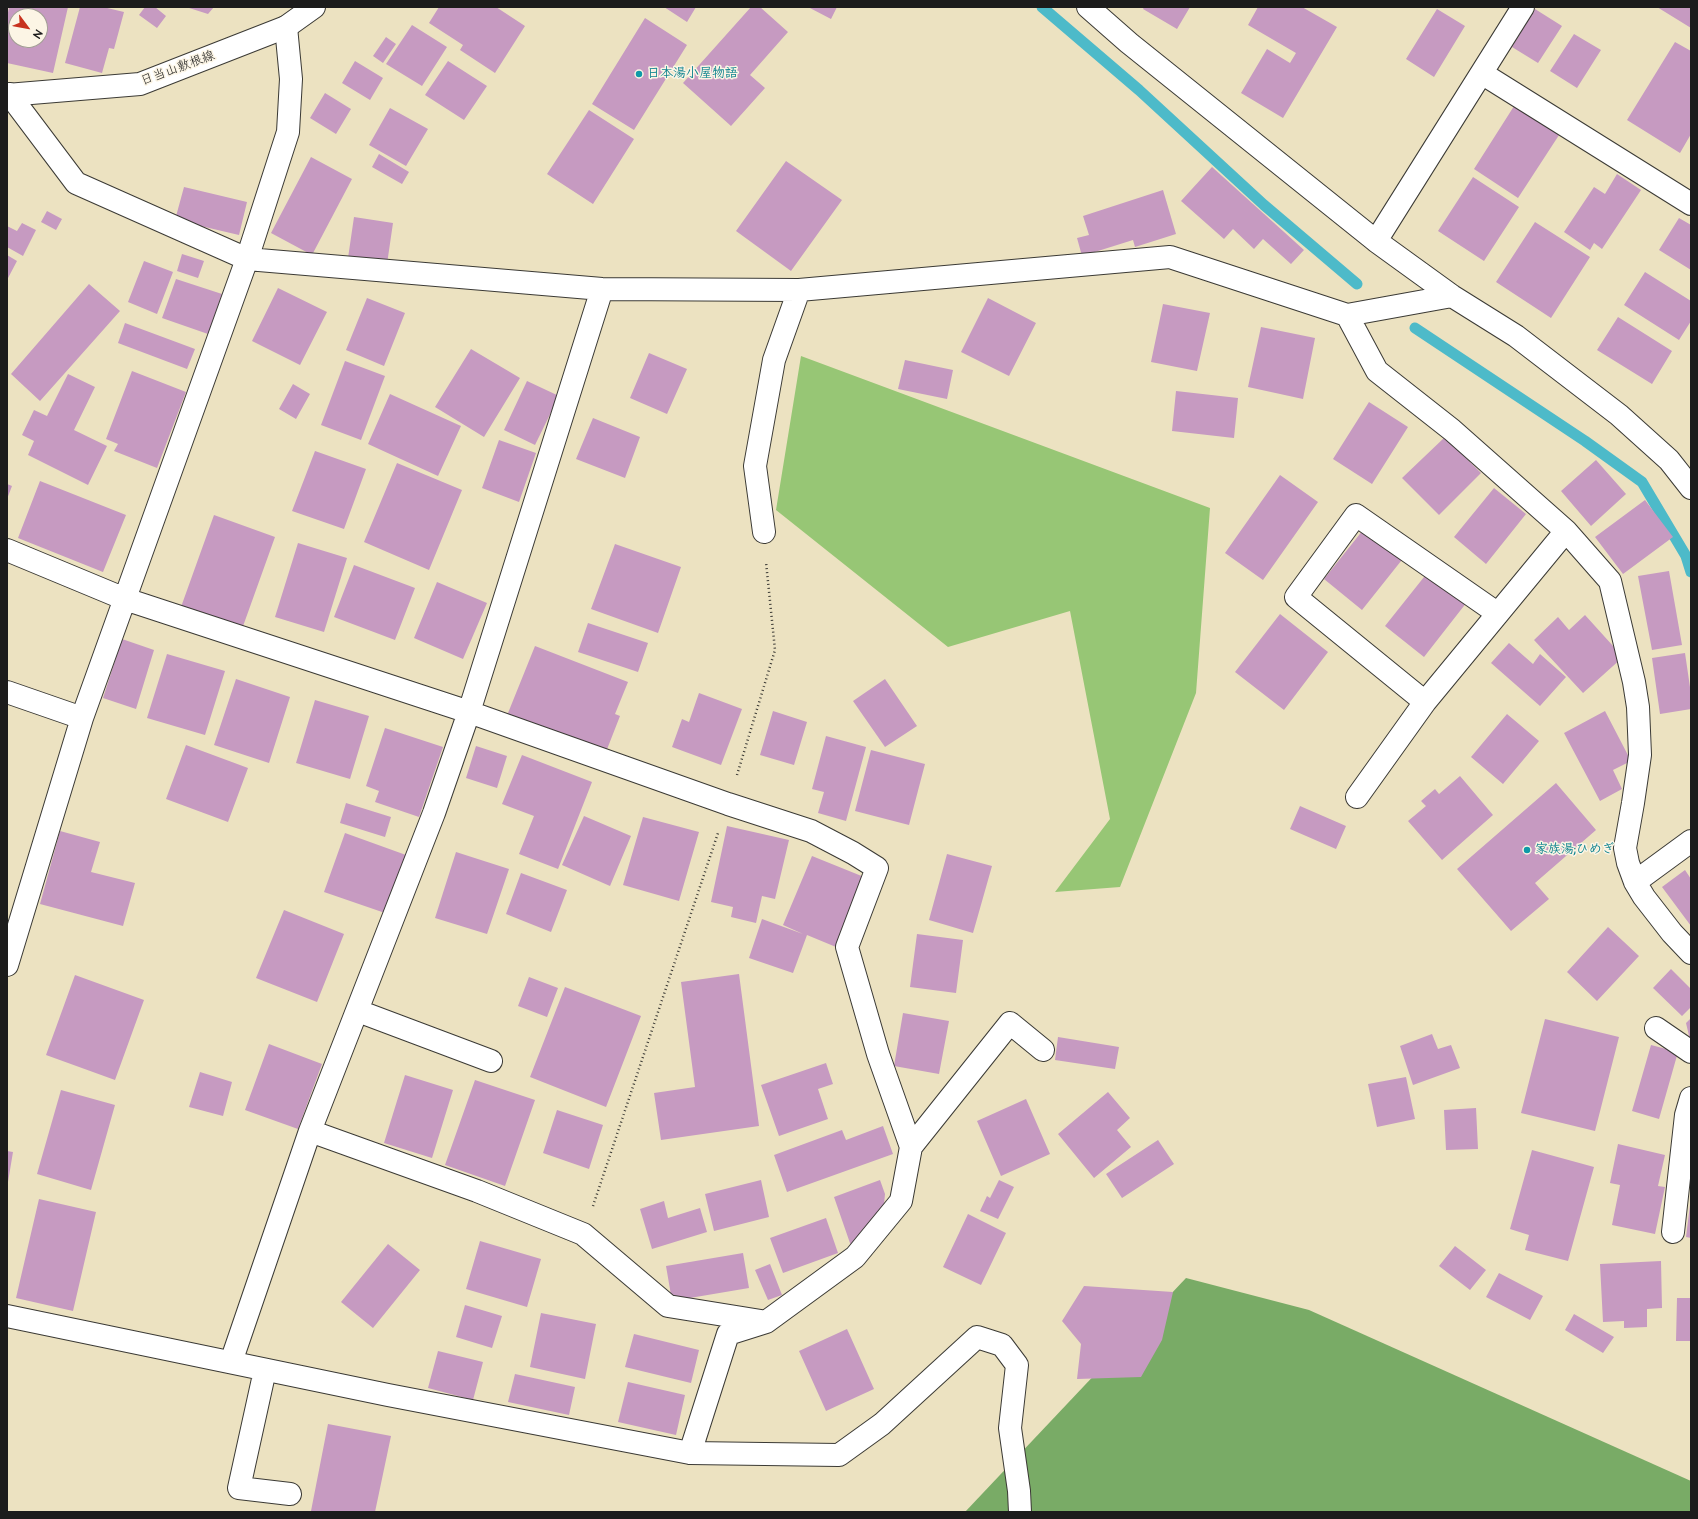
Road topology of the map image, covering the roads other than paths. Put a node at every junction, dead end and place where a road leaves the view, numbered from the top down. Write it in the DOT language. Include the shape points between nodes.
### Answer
graph roads {
  1 [pos="314,7"];
  2 [pos="1088,7"];
  3 [pos="1524,7"];
  4 [pos="286,27"];
  5 [pos="1483,74"];
  6 [pos="8,95"];
  7 [pos="1691,204"];
  8 [pos="1376,241"];
  9 [pos="247,259"];
  10 [pos="602,289"];
  11 [pos="799,290"];
  12 [pos="1452,296"];
  13 [pos="1347,315"];
  14 [pos="1691,488"];
  15 [pos="1566,531"];
  16 [pos="764,532"];
  17 [pos="7,550"];
  18 [pos="125,599"];
  19 [pos="1497,613"];
  20 [pos="7,692"];
  21 [pos="1426,702"];
  22 [pos="469,712"];
  23 [pos="82,718"];
  24 [pos="1357,797"];
  25 [pos="1691,840"];
  26 [pos="1635,882"];
  27 [pos="1691,953"];
  28 [pos="7,965"];
  29 [pos="358,1011"];
  30 [pos="1656,1028"];
  31 [pos="1043,1050"];
  32 [pos="1691,1052"];
  33 [pos="491,1061"];
  34 [pos="1691,1098"];
  35 [pos="310,1131"];
  36 [pos="911,1146"];
  37 [pos="1673,1232"];
  38 [pos="7,1316"];
  39 [pos="766,1322"];
  40 [pos="231,1362"];
  41 [pos="265,1370"];
  42 [pos="690,1453"];
  43 [pos="290,1494"];
  44 [pos="1020,1512"];
  1 -- 4 [label="street, 日当山敷根線"];
  2 -- 8 [label="street" via="1129,43"];
  3 -- 5 [label="street"];
  4 -- 6 [label="street, 日当山敷根線" via="140,84"];
  4 -- 9 [label="street" via="291,79 288,132"];
  5 -- 7 [label="street"];
  5 -- 8 [label="street"];
  6 -- 9 [label="street" via="76,183"];
  8 -- 12 [label="street"];
  9 -- 10 [label="street"];
  9 -- 18 [label="street"];
  10 -- 11 [label="street"];
  10 -- 22 [label="street"];
  11 -- 13 [label="street" via="1170,257"];
  11 -- 16 [label="street" via="774,360 755,466"];
  12 -- 13 [label="street"];
  12 -- 14 [label="street" via="1516,336 1619,415 1669,460"];
  13 -- 15 [label="street" via="1376,371 1452,430"];
  15 -- 19 [label="street"];
  15 -- 26 [label="street" via="1610,581 1634,682 1640,755 1625,848"];
  17 -- 18 [label="street"];
  18 -- 22 [label="street"];
  18 -- 23 [label="street"];
  19 -- 21 [label="street"];
  19 -- 21 [label="street" via="1356,515 1296,597"];
  20 -- 23 [label="street"];
  21 -- 24 [label="street"];
  22 -- 29 [label="street" via="434,813"];
  22 -- 36 [label="street" via="811,831 877,868 847,947 878,1054"];
  23 -- 28 [label="street"];
  25 -- 26 [label="street"];
  26 -- 27 [label="street" via="1658,916"];
  29 -- 33 [label="street"];
  29 -- 35 [label="street"];
  30 -- 32 [label="street"];
  31 -- 36 [label="street" via="1010,1023"];
  34 -- 37 [label="street" via="1686,1115"];
  35 -- 39 [label="street" via="477,1191 583,1234 668,1306"];
  35 -- 40 [label="street"];
  36 -- 39 [label="street" via="900,1200 855,1257"];
  38 -- 40 [label="street"];
  39 -- 42 [label="street" via="728,1334"];
  40 -- 41 [label="street"];
  41 -- 42 [label="street"];
  41 -- 43 [label="street" via="239,1488"];
  42 -- 44 [label="street" via="839,1456 882,1424 977,1337 1002,1345 1017,1365 1010,1428"];
}
